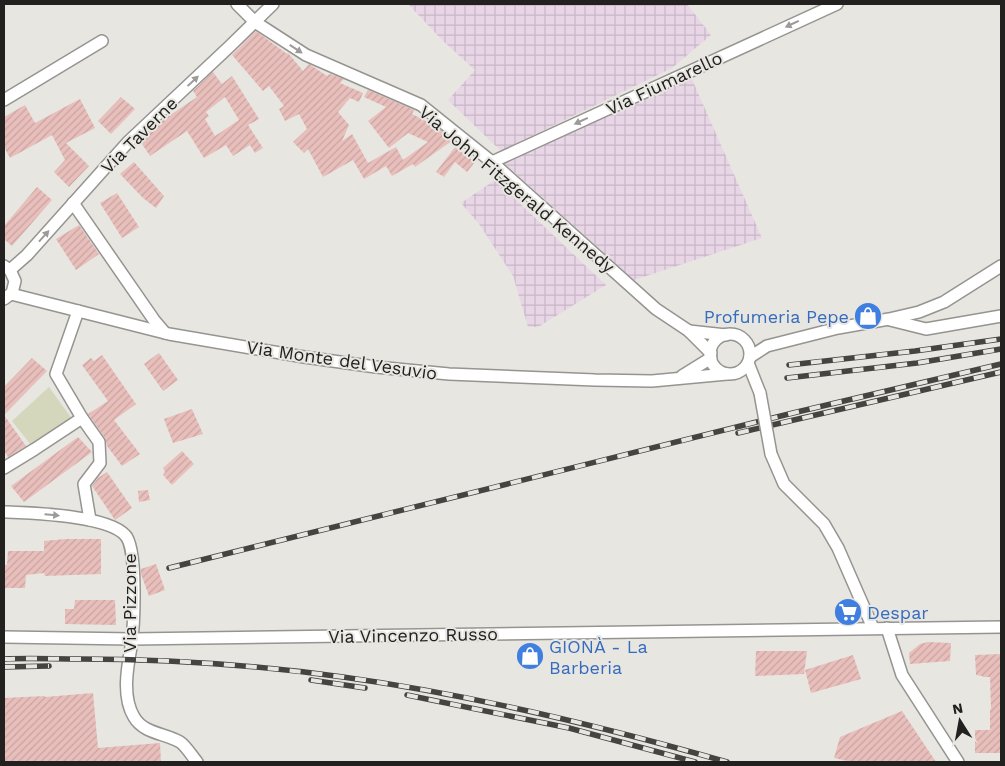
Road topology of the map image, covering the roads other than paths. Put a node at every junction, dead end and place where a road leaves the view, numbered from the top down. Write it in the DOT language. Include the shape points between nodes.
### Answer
graph roads {
  1 [pos="237,4"];
  2 [pos="273,4"];
  3 [pos="836,4"];
  4 [pos="255,22"];
  5 [pos="102,40"];
  6 [pos="4,100"];
  7 [pos="492,162"];
  8 [pos="73,203"];
  9 [pos="1001,266"];
  10 [pos="7,268"];
  11 [pos="7,297"];
  12 [pos="78,311"];
  13 [pos="1001,316"];
  14 [pos="889,319"];
  15 [pos="689,331"];
  16 [pos="166,333"];
  17 [pos="726,335"];
  18 [pos="744,339"];
  19 [pos="767,346"];
  20 [pos="711,355"];
  21 [pos="749,360"];
  22 [pos="730,374"];
  23 [pos="678,378"];
  24 [pos="758,389"];
  25 [pos="82,418"];
  26 [pos="4,468"];
  27 [pos="4,512"];
  28 [pos="90,520"];
  29 [pos="873,628"];
  30 [pos="886,628"];
  31 [pos="1001,628"];
  32 [pos="4,637"];
  33 [pos="132,639"];
  34 [pos="196,762"];
  35 [pos="958,762"];
  1 -- 4 [label="street, Via John Fitzgerald Kennedy"];
  2 -- 4 [label="street, Via Taverne"];
  3 -- 7 [label="street, Via Fiumarello, one-way"];
  4 -- 7 [label="street, Via John Fitzgerald Kennedy, one-way" via="306,55 421,105"];
  8 -- 4 [label="street, Via Taverne, one-way" via="129,141"];
  5 -- 6 [label="street"];
  7 -- 15 [label="street, Via John Fitzgerald Kennedy" via="656,309"];
  10 -- 8 [label="street, Via Taverne, one-way" via="27,255"];
  8 -- 16 [label="street"];
  9 -- 14 [label="street" via="944,302"];
  10 -- 11 [label="street" via="15,281"];
  11 -- 12 [label="street, Via Monte del Vesuvio"];
  12 -- 16 [label="street, Via Monte del Vesuvio"];
  12 -- 25 [label="street" via="56,374"];
  13 -- 14 [label="street" via="926,329"];
  14 -- 19 [label="street"];
  15 -- 17 [label="street, Via John Fitzgerald Kennedy"];
  15 -- 20 [label="street, Via John Fitzgerald Kennedy"];
  16 -- 23 [label="street, Via Monte del Vesuvio" via="304,357 449,374 652,381"];
  17 -- 18 [label="street"];
  17 -- 20 [label="street, Via Monte del Vesuvio" via="715,342"];
  18 -- 19 [label="street"];
  18 -- 21 [label="street" via="748,344"];
  19 -- 21 [label="street"];
  20 -- 22 [label="street" via="717,368"];
  20 -- 23 [label="street, Via Monte del Vesuvio"];
  21 -- 22 [label="street" via="744,368"];
  21 -- 24 [label="street"];
  22 -- 23 [label="street, Via Monte del Vesuvio"];
  22 -- 24 [label="street"];
  24 -- 29 [label="street, bridge" via="772,454 784,484 824,524"];
  25 -- 26 [label="street"];
  25 -- 28 [label="street" via="99,442 100,463 84,484"];
  27 -- 28 [label="street, Via Pizzone, one-way" via="56,514"];
  28 -- 33 [label="street, Via Pizzone" via="114,527 126,535 133,555"];
  29 -- 30 [label="street, Via Vincenzo Russo"];
  29 -- 33 [label="street, Via Vincenzo Russo"];
  30 -- 31 [label="street, Via Vincenzo Russo"];
  30 -- 35 [label="street" via="902,675"];
  32 -- 33 [label="street, Via Vincenzo Russo"];
  33 -- 34 [label="street, Via Pizzone" via="126,698 134,718 150,731 181,742"];
}
